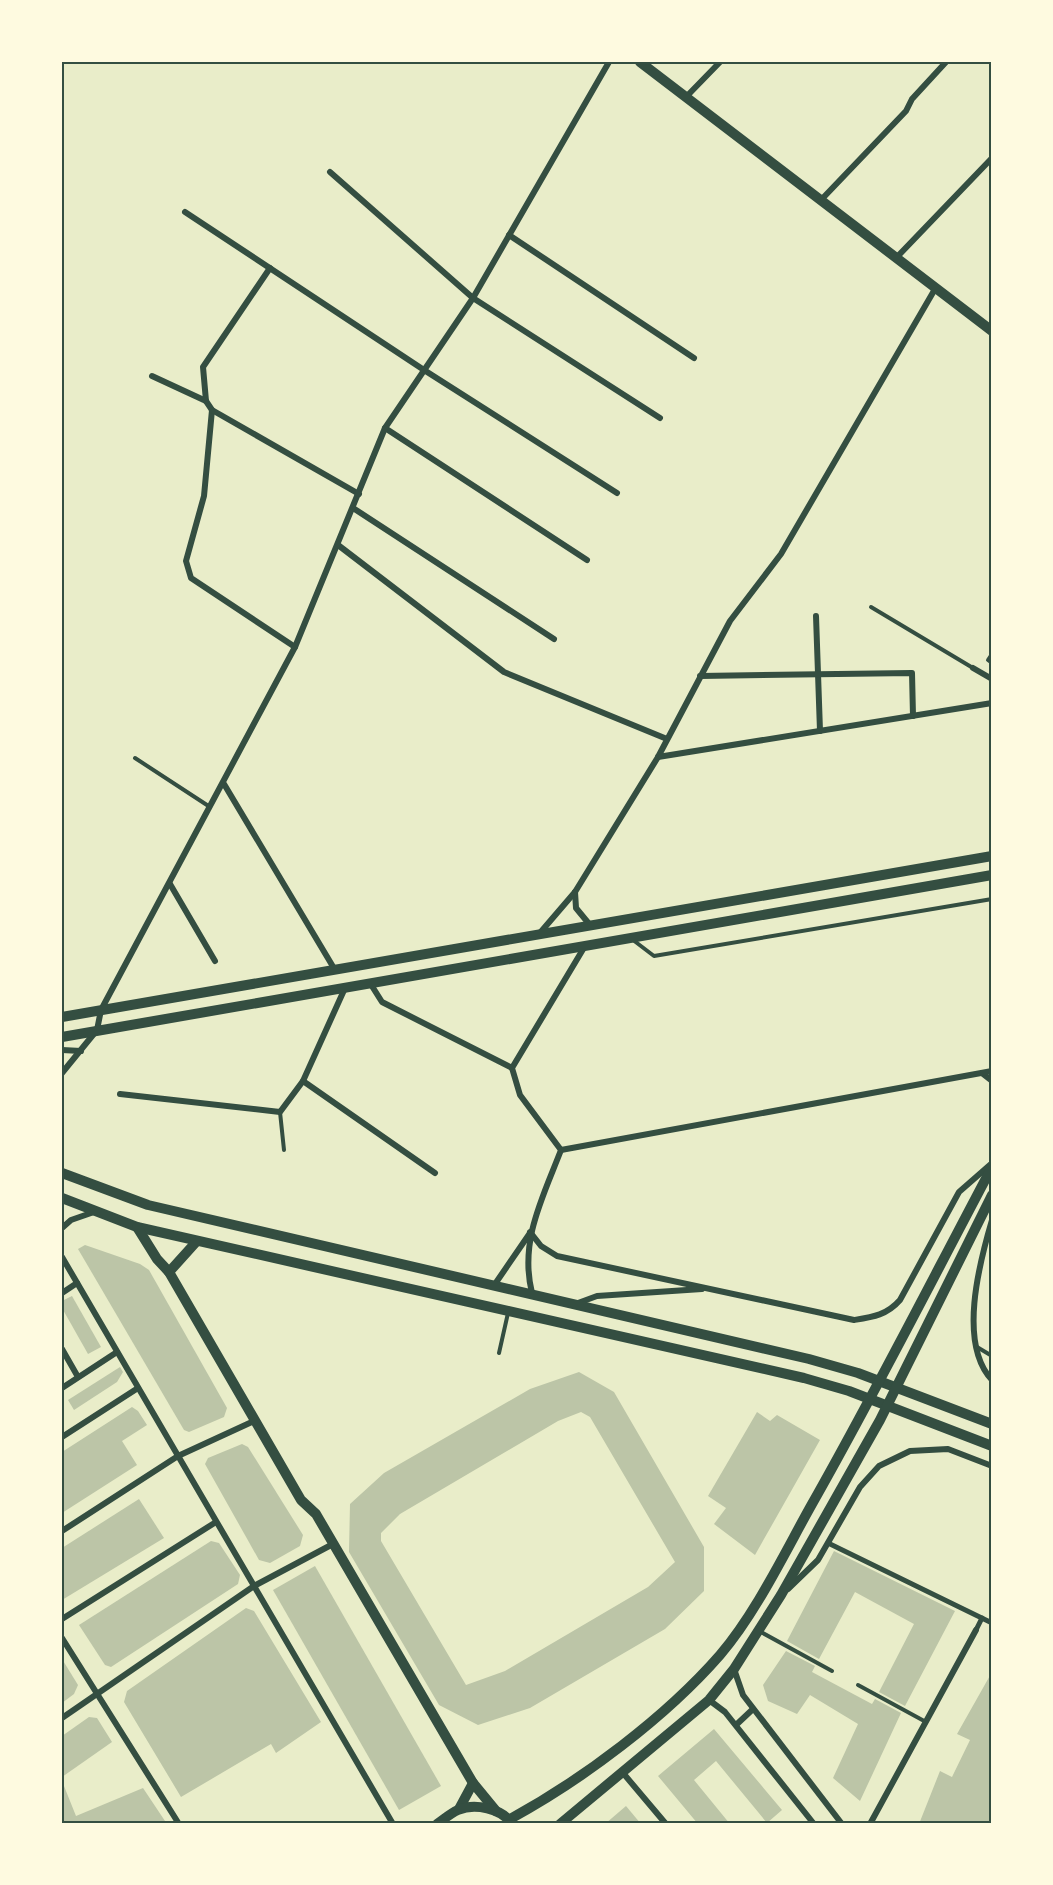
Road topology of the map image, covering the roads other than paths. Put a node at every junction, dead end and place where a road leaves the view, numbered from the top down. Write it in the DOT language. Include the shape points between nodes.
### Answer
graph roads {
  1 [pos="609,62"];
  2 [pos="640,62"];
  3 [pos="720,62"];
  4 [pos="946,62"];
  5 [pos="686,97"];
  6 [pos="992,158"];
  7 [pos="330,172"];
  8 [pos="821,200"];
  9 [pos="186,212"];
  10 [pos="508,235"];
  11 [pos="896,259"];
  12 [pos="270,268"];
  13 [pos="935,289"];
  14 [pos="473,298"];
  15 [pos="992,331"];
  16 [pos="694,358"];
  17 [pos="424,370"];
  18 [pos="152,376"];
  19 [pos="206,401"];
  20 [pos="212,410"];
  21 [pos="660,418"];
  22 [pos="385,428"];
  23 [pos="617,493"];
  24 [pos="359,494"];
  25 [pos="353,508"];
  26 [pos="338,545"];
  27 [pos="587,560"];
  28 [pos="871,607"];
  29 [pos="816,616"];
  30 [pos="554,639"];
  31 [pos="295,647"];
  32 [pos="992,654"];
  33 [pos="990,661"];
  34 [pos="973,668"];
  35 [pos="817,674"];
  36 [pos="699,676"];
  37 [pos="992,679"];
  38 [pos="992,703"];
  39 [pos="913,716"];
  40 [pos="820,731"];
  41 [pos="667,739"];
  42 [pos="658,757"];
  43 [pos="135,758"];
  44 [pos="224,784"];
  45 [pos="211,807"];
  46 [pos="992,856"];
  47 [pos="992,875"];
  48 [pos="170,884"];
  49 [pos="574,892"];
  50 [pos="992,899"];
  51 [pos="590,925"];
  52 [pos="539,934"];
  53 [pos="630,937"];
  54 [pos="585,946"];
  55 [pos="215,961"];
  56 [pos="335,970"];
  57 [pos="370,983"];
  58 [pos="345,987"];
  59 [pos="101,1010"];
  60 [pos="62,1017"];
  61 [pos="97,1030"];
  62 [pos="62,1036"];
  63 [pos="62,1050"];
  64 [pos="81,1051"];
  65 [pos="512,1068"];
  66 [pos="992,1071"];
  67 [pos="62,1073"];
  68 [pos="983,1074"];
  69 [pos="303,1081"];
  70 [pos="992,1081"];
  71 [pos="120,1094"];
  72 [pos="280,1112"];
  73 [pos="284,1150"];
  74 [pos="561,1150"];
  75 [pos="992,1165"];
  76 [pos="62,1173"];
  77 [pos="435,1173"];
  78 [pos="992,1195"];
  79 [pos="62,1198"];
  80 [pos="94,1212"];
  81 [pos="992,1220"];
  82 [pos="137,1227"];
  83 [pos="62,1228"];
  84 [pos="530,1232"];
  85 [pos="197,1241"];
  86 [pos="62,1257"];
  87 [pos="169,1272"];
  88 [pos="77,1284"];
  89 [pos="495,1284"];
  90 [pos="711,1288"];
  91 [pos="62,1293"];
  92 [pos="532,1293"];
  93 [pos="577,1303"];
  94 [pos="509,1311"];
  95 [pos="974,1345"];
  96 [pos="62,1349"];
  97 [pos="117,1352"];
  98 [pos="499,1353"];
  99 [pos="992,1356"];
  100 [pos="78,1377"];
  101 [pos="992,1380"];
  102 [pos="62,1388"];
  103 [pos="138,1388"];
  104 [pos="254,1421"];
  105 [pos="992,1424"];
  106 [pos="62,1437"];
  107 [pos="992,1446"];
  108 [pos="178,1456"];
  109 [pos="992,1466"];
  110 [pos="216,1522"];
  111 [pos="62,1531"];
  112 [pos="828,1543"];
  113 [pos="333,1544"];
  114 [pos="254,1586"];
  115 [pos="781,1596"];
  116 [pos="982,1618"];
  117 [pos="62,1619"];
  118 [pos="992,1623"];
  119 [pos="976,1630"];
  120 [pos="759,1631"];
  121 [pos="62,1638"];
  122 [pos="734,1669"];
  123 [pos="832,1671"];
  124 [pos="858,1685"];
  125 [pos="97,1694"];
  126 [pos="709,1700"];
  127 [pos="753,1709"];
  128 [pos="62,1718"];
  129 [pos="926,1722"];
  130 [pos="736,1725"];
  131 [pos="624,1773"];
  132 [pos="473,1784"];
  133 [pos="459,1809"];
  134 [pos="496,1811"];
  135 [pos="511,1821"];
  136 [pos="179,1824"];
  137 [pos="393,1824"];
  138 [pos="437,1824"];
  139 [pos="560,1824"];
  140 [pos="666,1824"];
  141 [pos="814,1824"];
  142 [pos="842,1824"];
  143 [pos="870,1824"];
  1 -- 10 [label="street"];
  2 -- 5 [label="main road"];
  3 -- 5 [label="street"];
  4 -- 8 [label="street" via="906,111"];
  5 -- 8 [label="main road"];
  6 -- 11 [label="street"];
  7 -- 14 [label="street"];
  8 -- 11 [label="main road"];
  9 -- 12 [label="street"];
  10 -- 14 [label="street"];
  10 -- 16 [label="street"];
  11 -- 13 [label="main road"];
  12 -- 17 [label="street"];
  12 -- 19 [label="street" via="203,367"];
  13 -- 15 [label="main road"];
  13 -- 36 [label="street" via="781,554 730,621"];
  14 -- 17 [label="street"];
  14 -- 21 [label="street"];
  17 -- 22 [label="street"];
  17 -- 23 [label="street"];
  18 -- 19 [label="street"];
  19 -- 20 [label="street"];
  20 -- 24 [label="street"];
  20 -- 31 [label="street" via="204,496 186,561 191,578"];
  22 -- 24 [label="street"];
  22 -- 27 [label="street"];
  24 -- 25 [label="street"];
  25 -- 26 [label="street"];
  25 -- 30 [label="street"];
  26 -- 31 [label="street"];
  26 -- 41 [label="street" via="504,672"];
  28 -- 34 [label="lane"];
  29 -- 35 [label="street"];
  31 -- 44 [label="street"];
  32 -- 33 [label="lane"];
  34 -- 37 [label="street"];
  35 -- 36 [label="street"];
  35 -- 39 [label="street" via="912,673"];
  35 -- 40 [label="street"];
  36 -- 41 [label="street"];
  38 -- 39 [label="street"];
  39 -- 40 [label="street"];
  40 -- 42 [label="street"];
  41 -- 42 [label="street"];
  42 -- 49 [label="street"];
  43 -- 45 [label="lane"];
  44 -- 45 [label="street"];
  44 -- 56 [label="street"];
  45 -- 48 [label="street"];
  46 -- 51 [label="main road"];
  47 -- 53 [label="main road"];
  48 -- 55 [label="street"];
  48 -- 59 [label="street"];
  49 -- 51 [label="street" via="576,908"];
  49 -- 52 [label="street"];
  50 -- 53 [label="lane" via="654,956"];
  51 -- 52 [label="main road"];
  52 -- 56 [label="main road"];
  53 -- 54 [label="main road"];
  54 -- 57 [label="main road"];
  54 -- 65 [label="street"];
  56 -- 59 [label="main road"];
  57 -- 58 [label="main road"];
  57 -- 65 [label="street" via="382,1002"];
  58 -- 61 [label="main road"];
  58 -- 69 [label="street"];
  59 -- 60 [label="main road"];
  59 -- 61 [label="street"];
  61 -- 62 [label="main road"];
  61 -- 64 [label="street"];
  63 -- 64 [label="street"];
  64 -- 67 [label="street"];
  65 -- 74 [label="street" via="520,1095"];
  66 -- 68 [label="street"];
  68 -- 70 [label="street"];
  68 -- 74 [label="street"];
  69 -- 72 [label="street"];
  69 -- 77 [label="street"];
  71 -- 72 [label="street"];
  72 -- 73 [label="lane"];
  74 -- 84 [label="street"];
  75 -- 90 [label="street" via="959,1192 900,1300 879,1315 854,1320"];
  75 -- 135 [label="main road" via="888,1368 766,1586 722,1653 611,1754"];
  76 -- 89 [label="main road" via="148,1205"];
  78 -- 115 [label="main road" via="880,1420"];
  79 -- 80 [label="main road"];
  80 -- 82 [label="main road"];
  80 -- 83 [label="street" via="71,1220"];
  81 -- 95 [label="street" via="979,1264"];
  82 -- 85 [label="main road"];
  82 -- 87 [label="main road"];
  84 -- 89 [label="street"];
  84 -- 90 [label="street" via="541,1246 557,1256"];
  84 -- 92 [label="street" via="526,1271"];
  85 -- 87 [label="main road"];
  85 -- 94 [label="main road"];
  86 -- 88 [label="street"];
  87 -- 104 [label="main road"];
  88 -- 91 [label="street"];
  88 -- 97 [label="street"];
  89 -- 92 [label="main road"];
  90 -- 93 [label="street" via="597,1296"];
  92 -- 93 [label="main road"];
  93 -- 105 [label="main road" via="858,1373"];
  94 -- 98 [label="lane"];
  94 -- 107 [label="main road" via="804,1378 849,1391"];
  95 -- 99 [label="lane"];
  95 -- 101 [label="street" via="981,1369"];
  96 -- 100 [label="street"];
  97 -- 100 [label="street"];
  97 -- 103 [label="street"];
  100 -- 102 [label="street"];
  103 -- 106 [label="street"];
  103 -- 108 [label="street"];
  104 -- 108 [label="street"];
  104 -- 113 [label="main road" via="300,1500 316,1514"];
  108 -- 110 [label="street"];
  108 -- 111 [label="street"];
  109 -- 112 [label="street" via="948,1449 910,1451 890,1460 860,1487"];
  110 -- 114 [label="street"];
  110 -- 117 [label="street"];
  112 -- 115 [label="street" via="818,1560"];
  112 -- 116 [label="street"];
  113 -- 114 [label="street"];
  113 -- 132 [label="main road"];
  114 -- 125 [label="street"];
  114 -- 137 [label="street"];
  115 -- 120 [label="main road"];
  116 -- 118 [label="street"];
  116 -- 119 [label="street"];
  119 -- 129 [label="street"];
  120 -- 122 [label="main road"];
  120 -- 123 [label="lane"];
  121 -- 125 [label="street"];
  122 -- 126 [label="main road"];
  122 -- 127 [label="street" via="743,1695"];
  124 -- 129 [label="lane"];
  125 -- 128 [label="street"];
  125 -- 136 [label="street"];
  126 -- 130 [label="street"];
  126 -- 131 [label="main road"];
  127 -- 130 [label="street"];
  127 -- 142 [label="street"];
  129 -- 143 [label="street"];
  130 -- 141 [label="street"];
  131 -- 139 [label="main road"];
  131 -- 140 [label="street"];
  132 -- 133 [label="main road"];
  132 -- 134 [label="main road"];
  133 -- 134 [label="main road" via="476,1806"];
  133 -- 138 [label="main road"];
  134 -- 135 [label="main road"];
}
